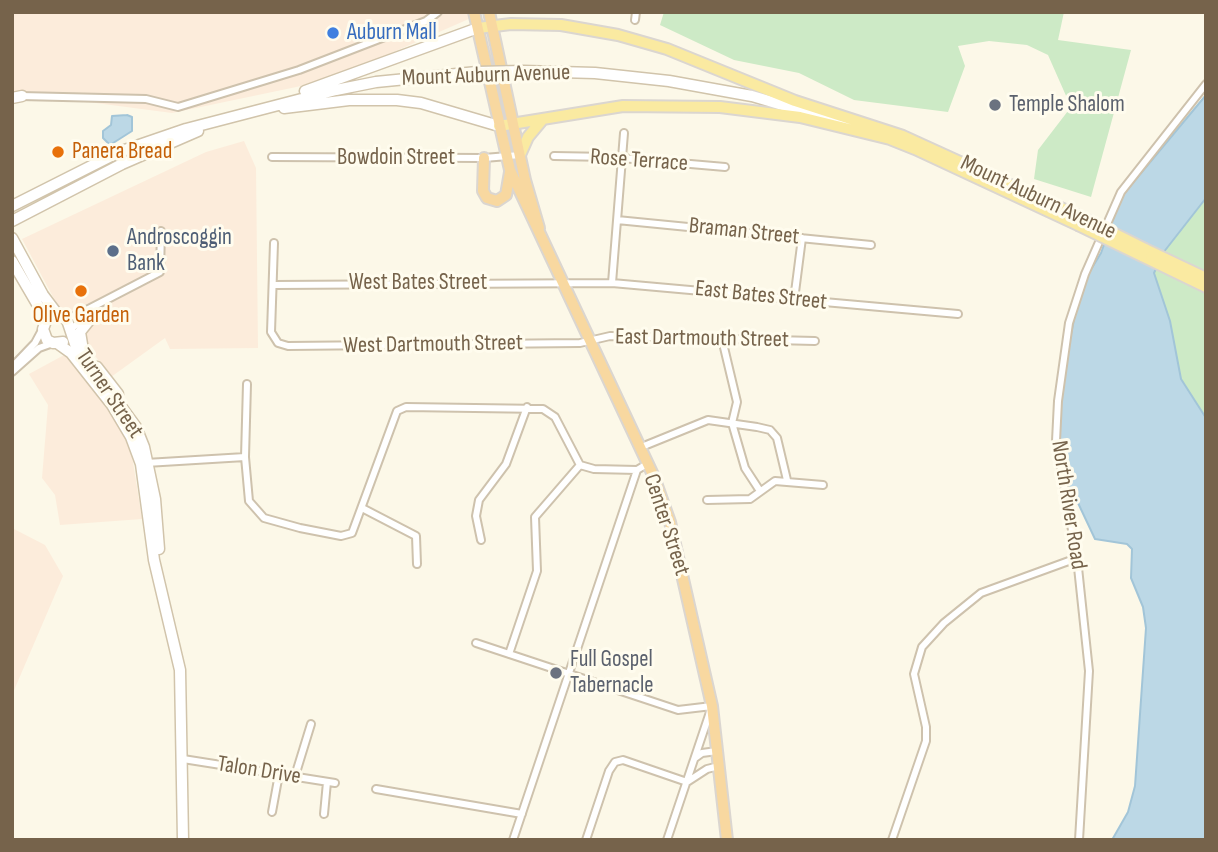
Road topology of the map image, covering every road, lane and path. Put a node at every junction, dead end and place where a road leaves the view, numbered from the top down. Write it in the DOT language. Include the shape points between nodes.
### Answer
graph roads {
  1 [pos="438,12"];
  2 [pos="474,12"];
  3 [pos="489,12"];
  4 [pos="636,12"];
  5 [pos="635,20"];
  6 [pos="511,24"];
  7 [pos="492,26"];
  8 [pos="478,28"];
  9 [pos="1206,83"];
  10 [pos="16,97"];
  11 [pos="771,101"];
  12 [pos="816,108"];
  13 [pos="235,116"];
  14 [pos="544,118"];
  15 [pos="513,123"];
  16 [pos="499,125"];
  17 [pos="205,127"];
  18 [pos="624,133"];
  19 [pos="890,139"];
  20 [pos="520,155"];
  21 [pos="506,156"];
  22 [pos="554,156"];
  23 [pos="272,157"];
  24 [pos="484,158"];
  25 [pos="622,158"];
  26 [pos="725,167"];
  27 [pos="510,170"];
  28 [pos="12,206"];
  29 [pos="617,220"];
  30 [pos="12,221"];
  31 [pos="1081,222"];
  32 [pos="540,230"];
  33 [pos="161,231"];
  34 [pos="12,238"];
  35 [pos="802,238"];
  36 [pos="274,243"];
  37 [pos="871,245"];
  38 [pos="12,261"];
  39 [pos="1197,277"];
  40 [pos="563,283"];
  41 [pos="612,283"];
  42 [pos="274,285"];
  43 [pos="1206,287"];
  44 [pos="794,300"];
  45 [pos="105,301"];
  46 [pos="96,312"];
  47 [pos="958,314"];
  48 [pos="61,316"];
  49 [pos="43,326"];
  50 [pos="70,331"];
  51 [pos="722,339"];
  52 [pos="590,341"];
  53 [pos="815,341"];
  54 [pos="55,343"];
  55 [pos="12,369"];
  56 [pos="247,384"];
  57 [pos="120,404"];
  58 [pos="527,407"];
  59 [pos="732,423"];
  60 [pos="639,448"];
  61 [pos="245,457"];
  62 [pos="145,463"];
  63 [pos="580,465"];
  64 [pos="642,467"];
  65 [pos="787,480"];
  66 [pos="823,485"];
  67 [pos="760,491"];
  68 [pos="707,500"];
  69 [pos="362,508"];
  70 [pos="481,540"];
  71 [pos="1077,558"];
  72 [pos="417,564"];
  73 [pos="476,643"];
  74 [pos="509,654"];
  75 [pos="569,674"];
  76 [pos="712,706"];
  77 [pos="311,724"];
  78 [pos="719,751"];
  79 [pos="183,759"];
  80 [pos="692,761"];
  81 [pos="721,765"];
  82 [pos="279,774"];
  83 [pos="295,776"];
  84 [pos="687,782"];
  85 [pos="376,789"];
  86 [pos="272,811"];
  87 [pos="324,814"];
  88 [pos="522,814"];
  89 [pos="183,840"];
  90 [pos="513,840"];
  91 [pos="586,840"];
  92 [pos="667,840"];
  93 [pos="727,840"];
  94 [pos="891,840"];
  95 [pos="1079,840"];
  1 -- 10 [label="street" via="426,21 299,70 178,107 146,99"];
  2 -- 8 [label="highway, Center Street"];
  3 -- 6 [label="main road"];
  3 -- 7 [label="highway, Center Street"];
  4 -- 5 [label="street"];
  6 -- 7 [label="main road"];
  6 -- 12 [label="main road" via="561,25 640,40"];
  7 -- 8 [label="main road"];
  7 -- 15 [label="highway, Center Street"];
  8 -- 13 [label="main road"];
  8 -- 16 [label="highway, Center Street"];
  9 -- 71 [label="street, North River Road" via="1121,192 1071,313 1056,441"];
  11 -- 12 [label="main road, Mount Auburn Avenue"];
  11 -- 13 [label="main road, Mount Auburn Avenue, bridge" via="596,73 477,72 376,82"];
  11 -- 19 [label="main road, Mount Auburn Avenue"];
  12 -- 31 [label="main road, Mount Auburn Avenue" via="903,136"];
  13 -- 16 [label="main road" via="376,99 421,103"];
  13 -- 17 [label="main road, Mount Auburn Avenue"];
  14 -- 15 [label="main road"];
  14 -- 19 [label="main road" via="623,106 720,107 800,117"];
  14 -- 20 [label="main road"];
  15 -- 16 [label="main road"];
  15 -- 20 [label="highway, Center Street"];
  16 -- 21 [label="highway, Center Street"];
  17 -- 28 [label="main road, Mount Auburn Avenue" via="119,152"];
  17 -- 30 [label="main road, Mount Auburn Avenue"];
  18 -- 25 [label="street"];
  19 -- 31 [label="main road, Mount Auburn Avenue"];
  20 -- 21 [label="street, Bowdoin Street"];
  20 -- 32 [label="highway, Center Street"];
  21 -- 24 [label="street, Bowdoin Street"];
  21 -- 27 [label="highway, Center Street"];
  22 -- 25 [label="street, Rose Terrace"];
  23 -- 24 [label="street, Bowdoin Street"];
  24 -- 27 [label="highway" via="482,191 492,200 506,195"];
  25 -- 26 [label="street, Rose Terrace"];
  25 -- 29 [label="street"];
  27 -- 32 [label="highway, Center Street" via="529,216"];
  29 -- 35 [label="street, Braman Street"];
  29 -- 41 [label="street"];
  31 -- 39 [label="main road, Mount Auburn Avenue, bridge"];
  32 -- 40 [label="highway, Center Street"];
  33 -- 45 [label="street" via="160,272"];
  34 -- 48 [label="main road" via="43,295"];
  35 -- 37 [label="street, Braman Street"];
  35 -- 44 [label="street"];
  36 -- 42 [label="street"];
  38 -- 49 [label="main road" via="40,309"];
  39 -- 43 [label="main road, Mount Auburn Avenue"];
  40 -- 41 [label="street, East Bates Street"];
  40 -- 42 [label="street, West Bates Street"];
  40 -- 52 [label="highway, Center Street"];
  41 -- 44 [label="street, East Bates Street"];
  42 -- 52 [label="street, West Dartmouth Street" via="270,318 276,341 294,346"];
  44 -- 47 [label="street, East Bates Street"];
  45 -- 46 [label="street"];
  45 -- 48 [label="street" via="75,316"];
  46 -- 50 [label="street"];
  46 -- 57 [label="main road" via="80,332 80,341"];
  48 -- 49 [label="main road" via="49,318"];
  48 -- 50 [label="main road"];
  49 -- 54 [label="main road" via="44,336"];
  49 -- 55 [label="street" via="36,343"];
  50 -- 54 [label="main road" via="64,342"];
  50 -- 57 [label="main road, Turner Street" via="79,351"];
  51 -- 52 [label="street, East Dartmouth Street" via="610,337"];
  51 -- 53 [label="street, East Dartmouth Street"];
  51 -- 59 [label="street" via="737,402"];
  52 -- 60 [label="highway, Center Street"];
  54 -- 55 [label="street" via="39,348"];
  54 -- 62 [label="main road, Turner Street" via="71,353 112,405"];
  56 -- 61 [label="street"];
  57 -- 62 [label="main road, Turner Street" via="136,427"];
  58 -- 63 [label="street" via="552,414"];
  58 -- 69 [label="street" via="399,410"];
  58 -- 70 [label="street" via="506,464 479,500 476,516"];
  59 -- 60 [label="street" via="698,422"];
  59 -- 65 [label="street" via="770,430 777,438"];
  59 -- 67 [label="street" via="745,468"];
  60 -- 64 [label="highway, Center Street"];
  61 -- 62 [label="street"];
  61 -- 69 [label="street" via="249,501 264,518 349,535"];
  62 -- 79 [label="main road, Turner Street" via="158,525 159,581 180,670"];
  63 -- 64 [label="street" via="594,469"];
  63 -- 74 [label="street" via="535,517 537,571"];
  64 -- 75 [label="street"];
  64 -- 76 [label="highway, Center Street" via="674,537"];
  65 -- 66 [label="street"];
  65 -- 67 [label="street"];
  67 -- 68 [label="street" via="740,501"];
  69 -- 72 [label="street" via="415,536"];
  71 -- 94 [label="street" via="981,593 922,647 914,674 926,741"];
  71 -- 95 [label="street, North River Road" via="1090,671"];
  73 -- 74 [label="street"];
  74 -- 75 [label="street"];
  75 -- 76 [label="street" via="678,710"];
  75 -- 88 [label="street"];
  76 -- 78 [label="highway, Center Street"];
  76 -- 80 [label="street"];
  77 -- 83 [label="street"];
  78 -- 80 [label="street" via="702,753"];
  78 -- 81 [label="highway, Center Street"];
  79 -- 82 [label="street, Talon Drive"];
  79 -- 89 [label="main road, Turner Street"];
  80 -- 84 [label="street"];
  81 -- 84 [label="street"];
  81 -- 93 [label="highway, Center Street"];
  82 -- 83 [label="street, Talon Drive"];
  82 -- 86 [label="street"];
  83 -- 87 [label="street, Talon Drive" via="331,783"];
  84 -- 91 [label="street" via="623,760 615,762"];
  84 -- 92 [label="street"];
  85 -- 88 [label="street"];
  88 -- 90 [label="street"];
}
